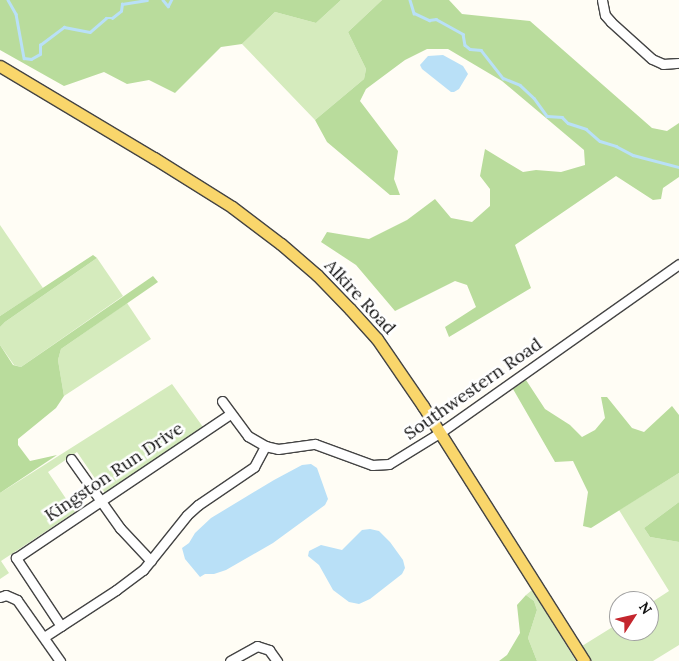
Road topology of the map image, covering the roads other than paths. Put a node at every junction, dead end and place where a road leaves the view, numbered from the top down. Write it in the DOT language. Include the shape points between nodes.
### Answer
graph roads {
  1 [pos="602,4"];
  2 [pos="679,63"];
  3 [pos="0,66"];
  4 [pos="679,264"];
  5 [pos="222,401"];
  6 [pos="230,414"];
  7 [pos="441,432"];
  8 [pos="265,446"];
  9 [pos="71,459"];
  10 [pos="101,501"];
  11 [pos="151,561"];
  12 [pos="0,597"];
  13 [pos="61,626"];
  14 [pos="44,637"];
  15 [pos="60,661"];
  16 [pos="230,661"];
  17 [pos="278,661"];
  18 [pos="584,661"];
  1 -- 2 [label="street" via="611,22 652,59 663,64"];
  3 -- 7 [label="main road, Alkire Road" via="232,207 281,244 367,327"];
  4 -- 7 [label="street, Southwestern Road"];
  5 -- 6 [label="street"];
  6 -- 8 [label="street" via="248,436"];
  6 -- 10 [label="street, Kingston Run Drive"];
  7 -- 8 [label="street, Southwestern Road" via="394,462 379,465 363,463 314,444 278,449"];
  7 -- 18 [label="main road, Alkire Road"];
  8 -- 11 [label="street" via="254,467 187,515"];
  9 -- 10 [label="street"];
  10 -- 11 [label="street" via="130,540"];
  10 -- 13 [label="street, Kingston Run Drive" via="16,558"];
  11 -- 13 [label="street" via="116,590"];
  12 -- 14 [label="street" via="10,595 17,600"];
  13 -- 14 [label="street"];
  14 -- 15 [label="street"];
  16 -- 17 [label="street" via="252,647 262,646"];
}
